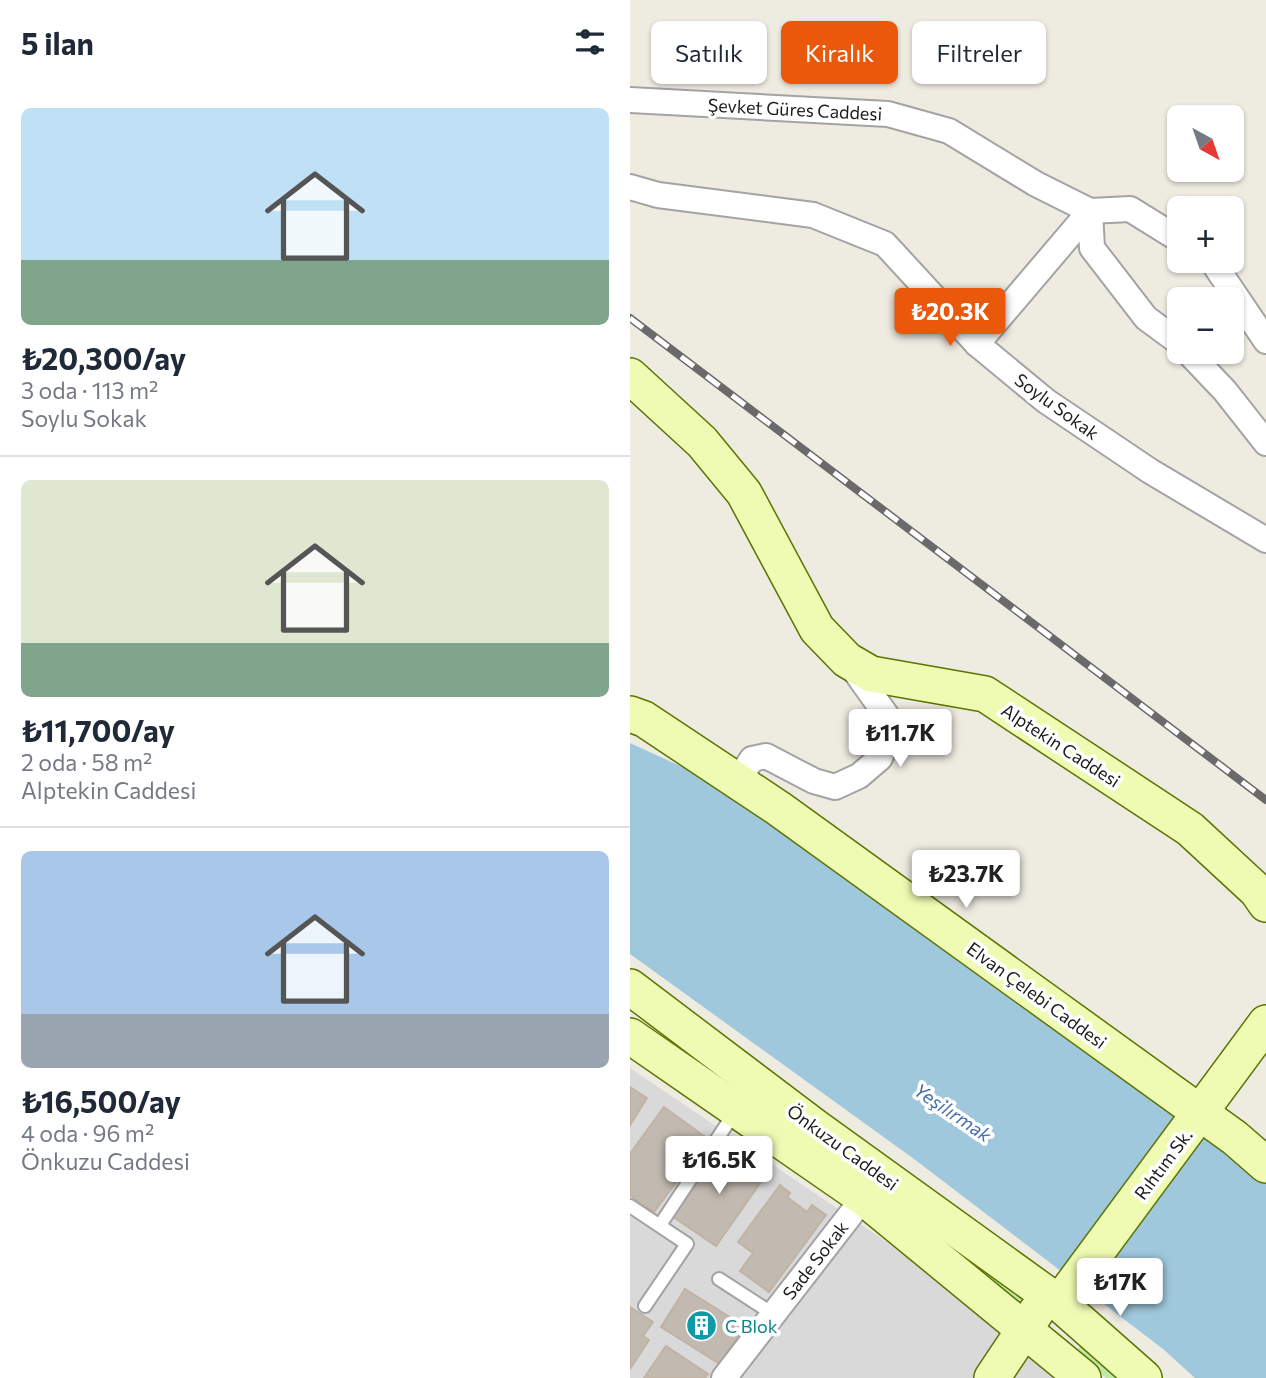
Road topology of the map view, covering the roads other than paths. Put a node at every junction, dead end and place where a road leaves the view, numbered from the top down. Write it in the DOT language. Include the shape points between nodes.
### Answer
graph roads {
  1 [pos="630,100"];
  2 [pos="630,187"];
  3 [pos="1090,211"];
  4 [pos="1167,232"];
  5 [pos="1220,273"];
  6 [pos="1167,333"];
  7 [pos="1266,341"];
  8 [pos="977,344"];
  9 [pos="1199,364"];
  10 [pos="630,376"];
  11 [pos="1266,443"];
  12 [pos="1266,540"];
  13 [pos="847,660"];
  14 [pos="630,714"];
  15 [pos="757,794"];
  16 [pos="1266,904"];
  17 [pos="630,987"];
  18 [pos="1266,1023"];
  19 [pos="630,1036"];
  20 [pos="737,1109"];
  21 [pos="1200,1114"];
  22 [pos="1266,1165"];
  23 [pos="872,1186"];
  24 [pos="630,1206"];
  25 [pos="660,1225"];
  26 [pos="719,1279"];
  27 [pos="645,1306"];
  28 [pos="1063,1306"];
  29 [pos="773,1314"];
  30 [pos="1024,1331"];
  31 [pos="1047,1367"];
  32 [pos="724,1378"];
  33 [pos="992,1378"];
  34 [pos="1083,1378"];
  35 [pos="1144,1378"];
  1 -- 3 [label="street, Şevket Güres Caddesi" via="888,114 949,131"];
  2 -- 8 [label="street, Soylu Sokak" via="658,195 813,215 885,244"];
  3 -- 4 [label="street, Şevket Güres Caddesi" via="1130,209"];
  3 -- 6 [label="street" via="1092,248 1146,318"];
  3 -- 8 [label="street"];
  5 -- 7 [label="street"];
  8 -- 12 [label="street, Soylu Sokak" via="1046,401 1150,471"];
  9 -- 11 [label="street"];
  10 -- 13 [label="street, Alptekin Caddesi" via="702,442 744,493 817,629"];
  13 -- 15 [label="street" via="889,719 880,758 859,776 835,787 766,756 752,759 744,771"];
  13 -- 16 [label="street, Alptekin Caddesi" via="871,674 985,694 1189,829"];
  14 -- 15 [label="street, Elvan Çelebi Caddesi"];
  15 -- 21 [label="street, Elvan Çelebi Caddesi"];
  17 -- 23 [label="street, Önkuzu Caddesi"];
  18 -- 21 [label="street, Rıhtım Sk."];
  19 -- 20 [label="street, Önkuzu Caddesi"];
  20 -- 23 [label="street, Önkuzu Caddesi"];
  20 -- 25 [label="lane"];
  21 -- 22 [label="street, Elvan Çelebi Caddesi"];
  21 -- 28 [label="street, Rıhtım Sk."];
  23 -- 28 [label="street, Önkuzu Caddesi"];
  23 -- 29 [label="street, Sade Sokak"];
  23 -- 30 [label="street, Önkuzu Caddesi"];
  24 -- 25 [label="lane"];
  25 -- 27 [label="lane" via="687,1244"];
  26 -- 29 [label="lane"];
  28 -- 30 [label="street"];
  28 -- 31 [label="street"];
  28 -- 35 [label="street, Önkuzu Caddesi"];
  29 -- 32 [label="street, Sade Sokak"];
  30 -- 31 [label="street, Önkuzu Caddesi"];
  30 -- 33 [label="street"];
  31 -- 34 [label="street, Önkuzu Caddesi"];
}
